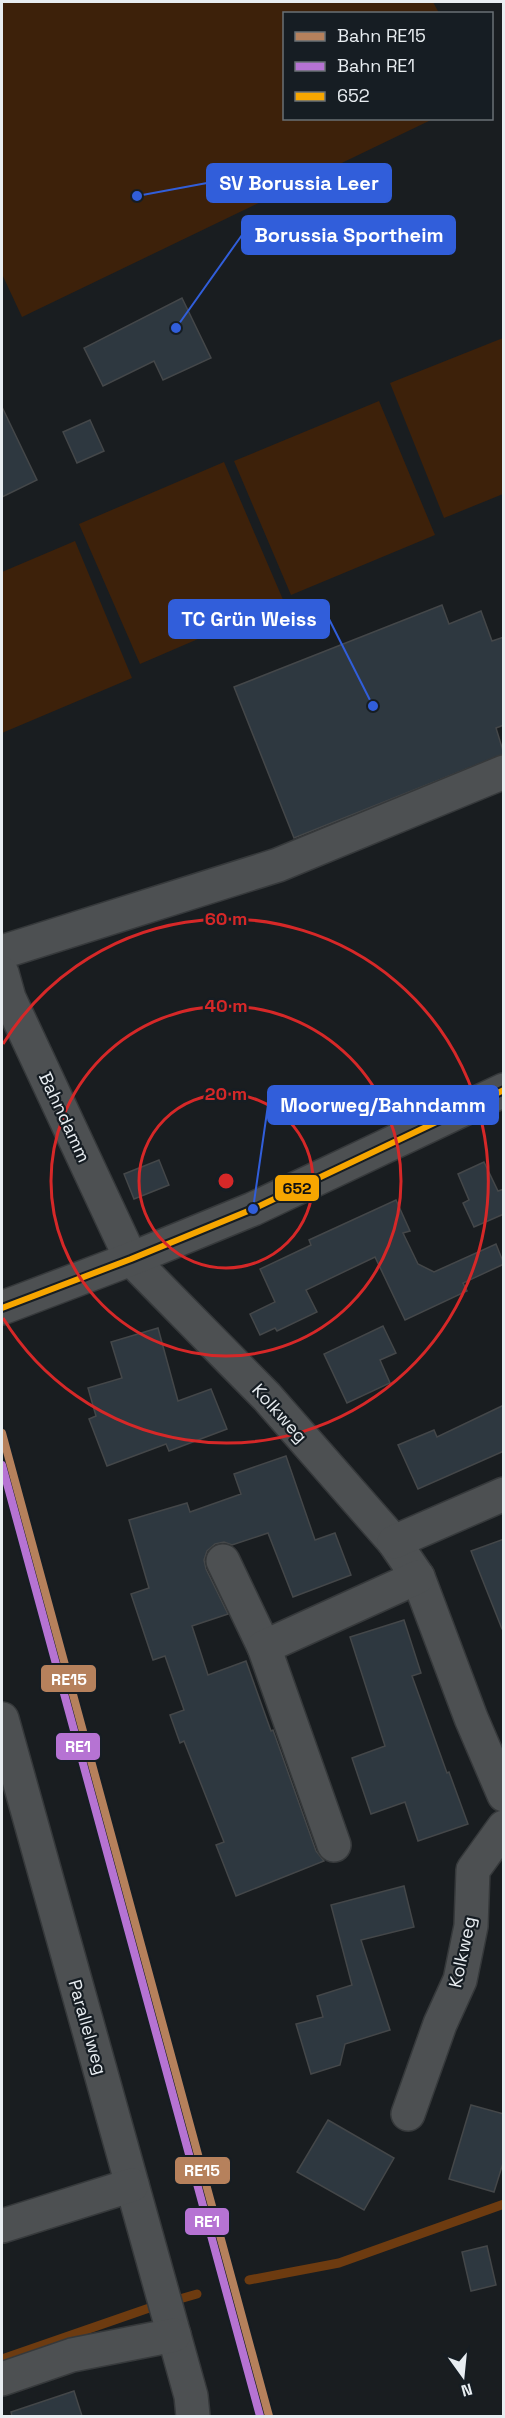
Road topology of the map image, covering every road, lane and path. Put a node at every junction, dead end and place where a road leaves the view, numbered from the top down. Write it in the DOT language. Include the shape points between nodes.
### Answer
graph roads {
  1 [pos="504,772"];
  2 [pos="2,952"];
  3 [pos="2,973"];
  4 [pos="504,1090"];
  5 [pos="131,1259"];
  6 [pos="2,1308"];
  7 [pos="504,1494"];
  8 [pos="394,1542"];
  9 [pos="223,1561"];
  10 [pos="418,1577"];
  11 [pos="264,1647"];
  12 [pos="2,1719"];
  13 [pos="504,1795"];
  14 [pos="504,1827"];
  15 [pos="334,1845"];
  16 [pos="408,2114"];
  17 [pos="132,2185"];
  18 [pos="2,2226"];
  19 [pos="174,2335"];
  20 [pos="2,2379"];
  21 [pos="193,2416"];
  1 -- 2 [label="street" via="278,865"];
  3 -- 5 [label="street, Bahndamm" via="9,998"];
  4 -- 5 [label="street" via="253,1209"];
  5 -- 6 [label="street"];
  5 -- 8 [label="street, Kolkweg" via="267,1397"];
  7 -- 8 [label="street"];
  8 -- 10 [label="street, Kolkweg"];
  9 -- 11 [label="street"];
  10 -- 11 [label="street"];
  10 -- 13 [label="street, Kolkweg"];
  11 -- 15 [label="street"];
  12 -- 17 [label="street, Parallelweg"];
  14 -- 16 [label="street, Kolkweg" via="473,1870 471,1926 460,1980"];
  17 -- 18 [label="street"];
  17 -- 19 [label="street, Parallelweg"];
  19 -- 20 [label="street" via="72,2355"];
  19 -- 21 [label="street, Parallelweg"];
}
